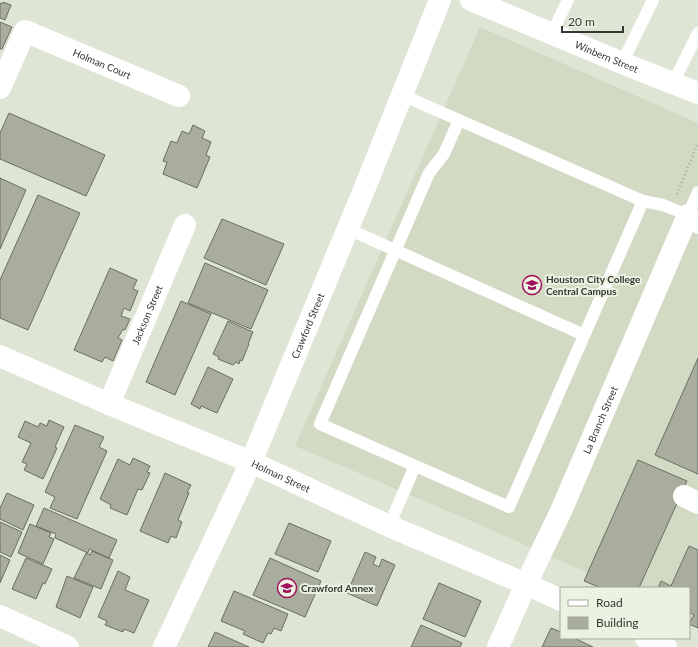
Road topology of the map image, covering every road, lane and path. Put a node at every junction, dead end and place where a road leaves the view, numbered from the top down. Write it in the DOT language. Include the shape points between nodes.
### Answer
graph roads {
  1 [pos="440,0"];
  2 [pos="471,0"];
  3 [pos="568,0"];
  4 [pos="653,0"];
  5 [pos="552,33"];
  6 [pos="698,33"];
  7 [pos="622,63"];
  8 [pos="674,83"];
  9 [pos="0,88"];
  10 [pos="698,93"];
  11 [pos="402,95"];
  12 [pos="179,96"];
  13 [pos="459,120"];
  14 [pos="698,192"];
  15 [pos="643,201"];
  16 [pos="695,218"];
  17 [pos="185,225"];
  18 [pos="348,229"];
  19 [pos="395,251"];
  20 [pos="584,335"];
  21 [pos="0,356"];
  22 [pos="109,404"];
  23 [pos="251,462"];
  24 [pos="416,466"];
  25 [pos="389,526"];
  26 [pos="526,584"];
  27 [pos="560,600"];
  28 [pos="0,616"];
  29 [pos="648,639"];
  30 [pos="68,647"];
  31 [pos="164,647"];
  32 [pos="498,647"];
  33 [pos="666,647"];
  1 -- 11 [label="street, Crawford Street"];
  2 -- 5 [label="street, Winbern Street"];
  3 -- 5 [label="lane"];
  4 -- 7 [label="lane"];
  5 -- 7 [label="street, Winbern Street"];
  6 -- 8 [label="lane"];
  7 -- 8 [label="street, Winbern Street"];
  8 -- 10 [label="street, Winbern Street"];
  9 -- 12 [label="street, Holman Court" via="25,31"];
  11 -- 13 [label="lane"];
  11 -- 18 [label="street, Crawford Street"];
  13 -- 15 [label="lane"];
  13 -- 19 [label="lane" via="444,154 429,173"];
  14 -- 16 [label="lane, La Branch Street"];
  15 -- 16 [label="lane" via="663,205"];
  15 -- 20 [label="lane"];
  16 -- 26 [label="street, La Branch Street"];
  17 -- 22 [label="street, Jackson Street"];
  18 -- 19 [label="lane"];
  18 -- 23 [label="street, Crawford Street"];
  19 -- 20 [label="lane"];
  19 -- 24 [label="lane" via="320,424"];
  20 -- 24 [label="lane" via="509,508"];
  21 -- 22 [label="street, Holman Street"];
  22 -- 23 [label="street, Holman Street"];
  23 -- 25 [label="street, Holman Street"];
  23 -- 31 [label="street, Crawford Street"];
  24 -- 25 [label="lane"];
  25 -- 26 [label="street, Holman Street"];
  26 -- 27 [label="street, Holman Street"];
  26 -- 32 [label="street, La Branch Street"];
  28 -- 30 [label="street"];
  29 -- 33 [label="street"];
}
